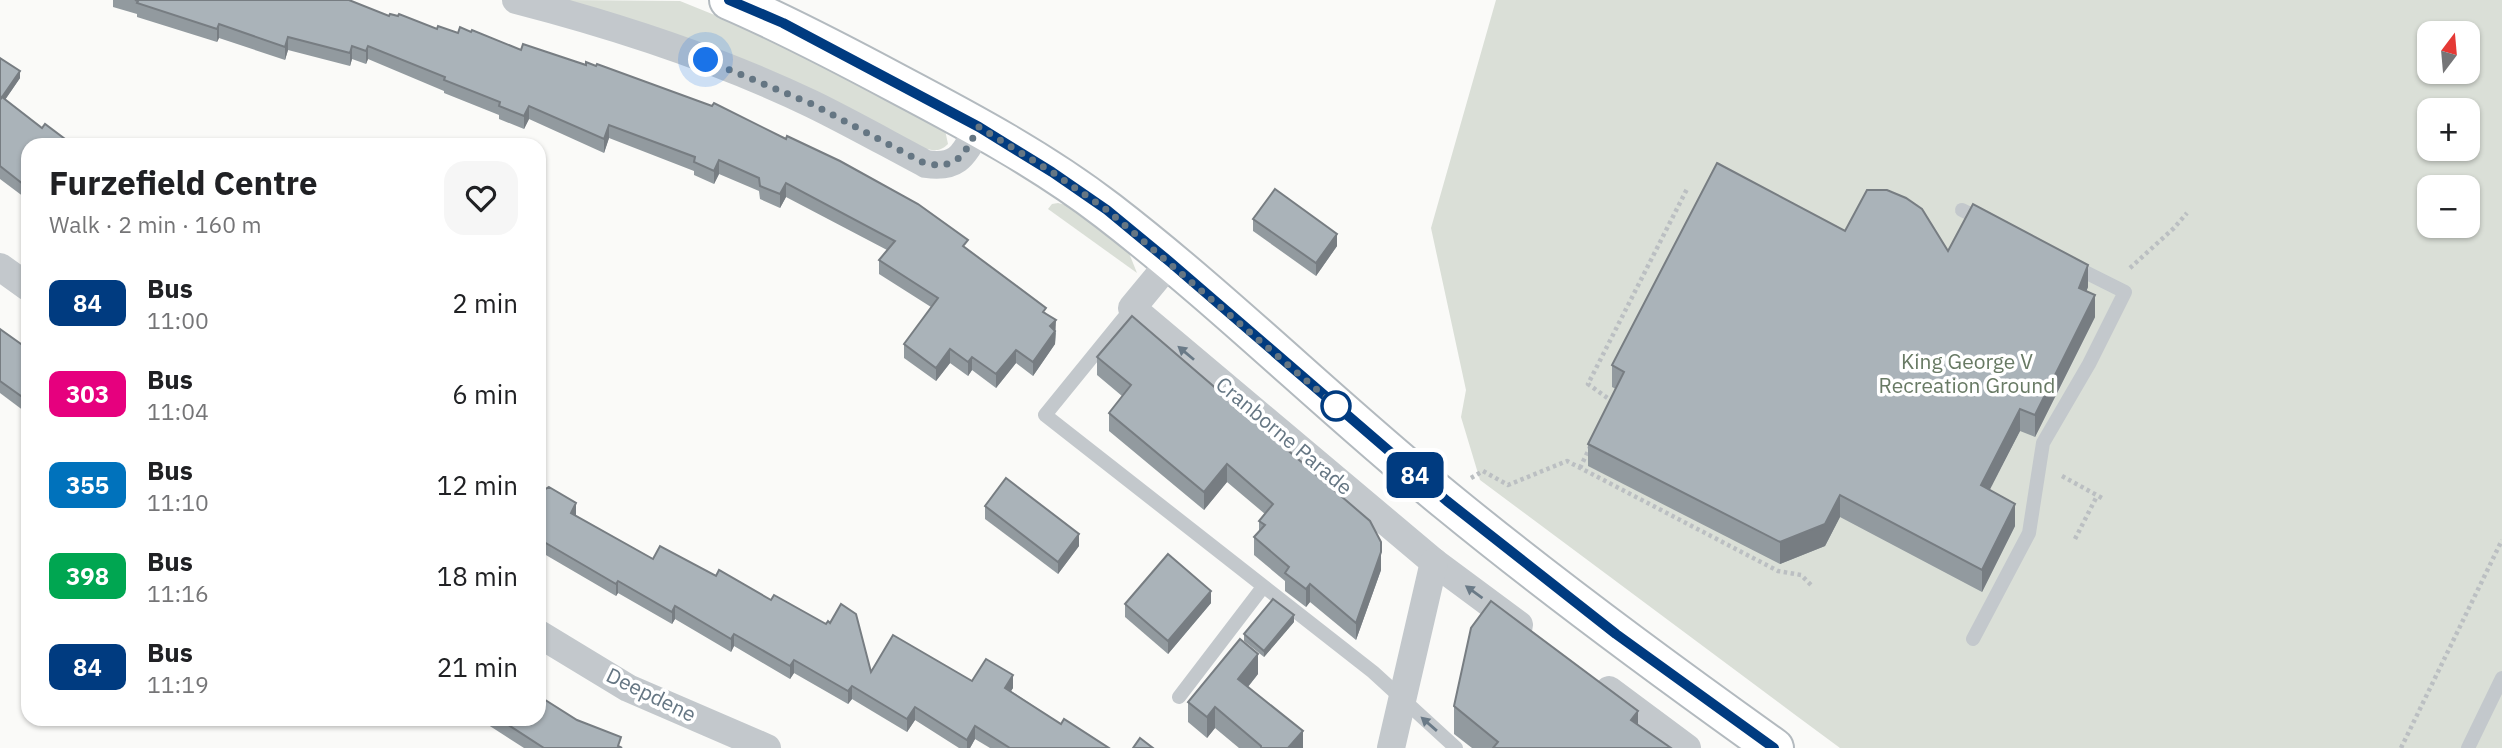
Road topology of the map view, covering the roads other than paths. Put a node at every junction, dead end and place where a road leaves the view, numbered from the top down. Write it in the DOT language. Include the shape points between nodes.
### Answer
graph roads {
  1 [pos="516,0"];
  2 [pos="729,0"];
  3 [pos="979,127"];
  4 [pos="1962,210"];
  5 [pos="1999,229"];
  6 [pos="2061,260"];
  7 [pos="1170,262"];
  8 [pos="0,267"];
  9 [pos="21,282"];
  10 [pos="1132,308"];
  11 [pos="1434,562"];
  12 [pos="1263,587"];
  13 [pos="1535,637"];
  14 [pos="546,638"];
  15 [pos="1973,639"];
  16 [pos="1590,676"];
  17 [pos="2502,678"];
  18 [pos="1179,697"];
  19 [pos="1402,701"];
  20 [pos="767,748"];
  21 [pos="1391,748"];
  22 [pos="1455,748"];
  23 [pos="1687,748"];
  24 [pos="1774,748"];
  25 [pos="2468,748"];
  1 -- 3 [label="street" via="728,68 812,104 926,164 958,161"];
  2 -- 3 [label="main road" via="783,23"];
  3 -- 7 [label="main road" via="1107,210"];
  4 -- 5 [label="lane"];
  6 -- 15 [label="lane" via="2125,292 2043,443 2029,533"];
  7 -- 10 [label="street"];
  7 -- 24 [label="main road" via="1447,501 1616,634"];
  8 -- 9 [label="street"];
  11 -- 10 [label="street, Cranborne Parade, one-way"];
  10 -- 12 [label="lane" via="1045,415"];
  13 -- 11 [label="street, Cranborne Parade, one-way"];
  11 -- 19 [label="street"];
  12 -- 18 [label="lane"];
  12 -- 19 [label="lane" via="1373,672"];
  14 -- 20 [label="street, Deepdene" via="628,688"];
  16 -- 23 [label="street"];
  17 -- 25 [label="lane"];
  19 -- 21 [label="street"];
  22 -- 19 [label="lane, one-way"];
}
